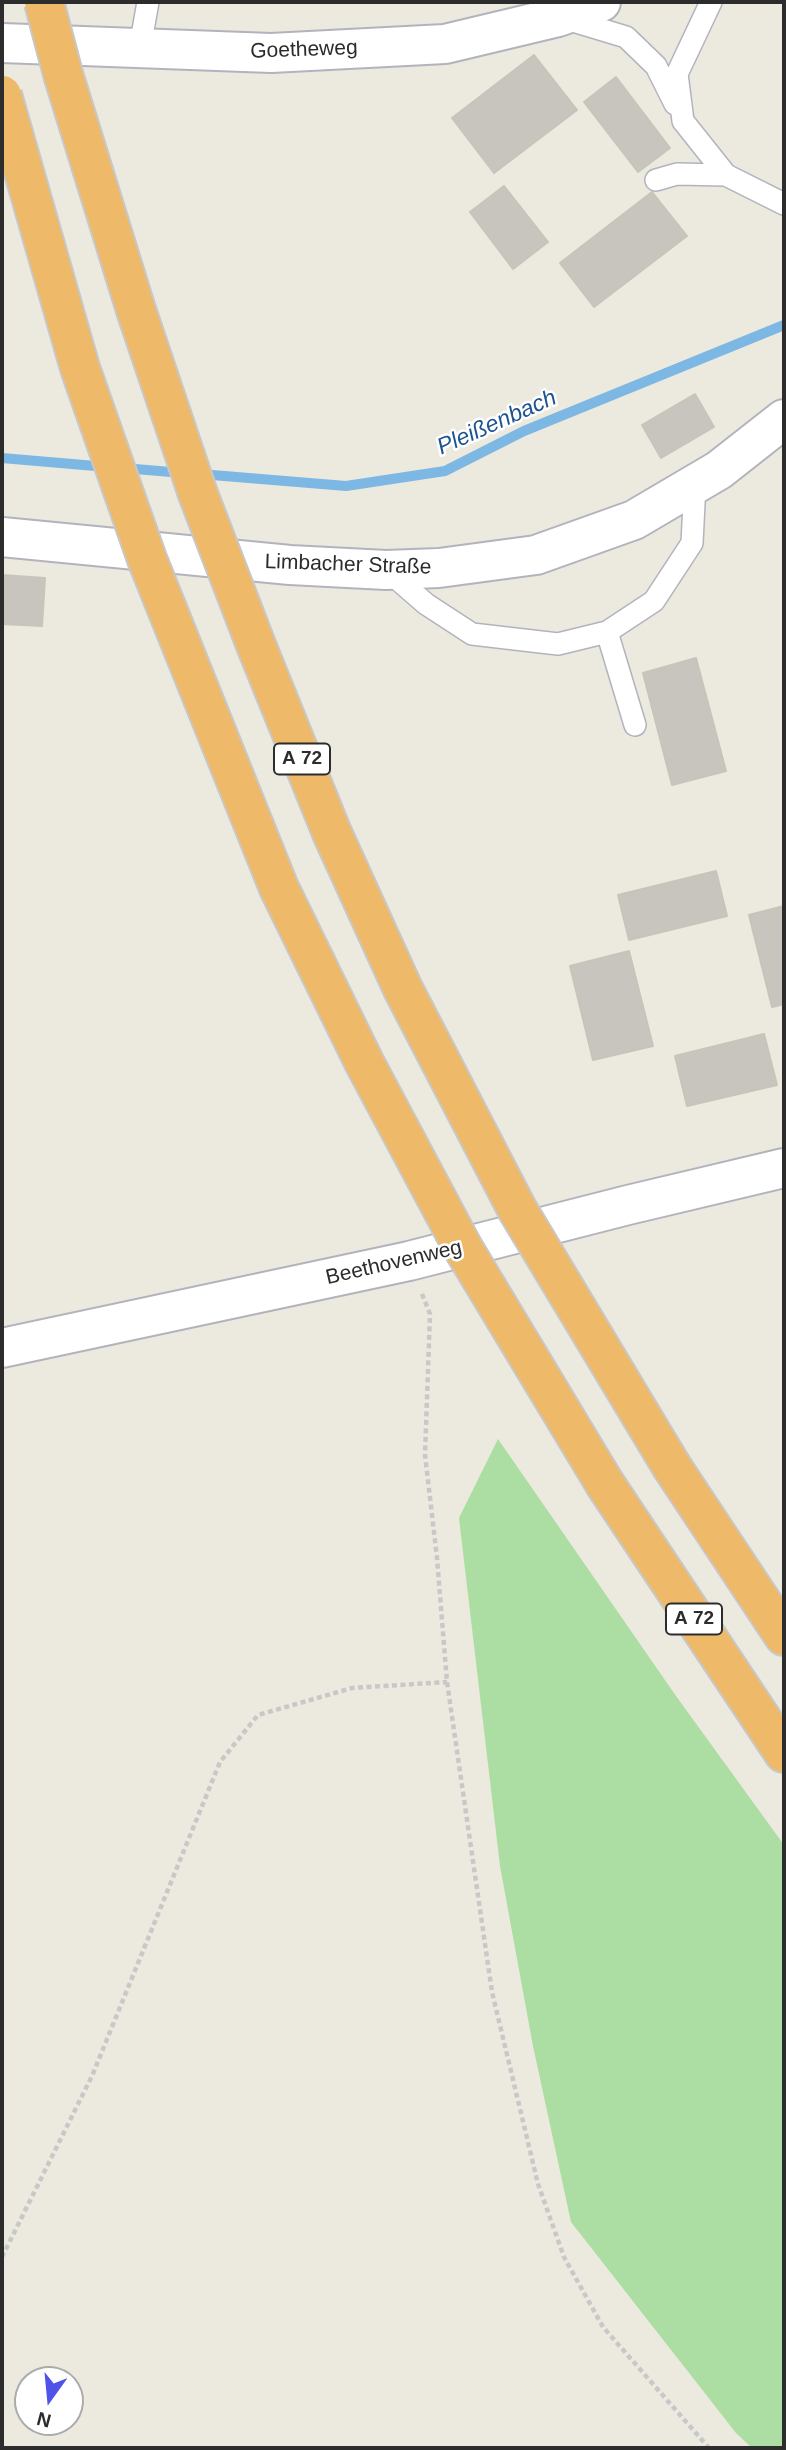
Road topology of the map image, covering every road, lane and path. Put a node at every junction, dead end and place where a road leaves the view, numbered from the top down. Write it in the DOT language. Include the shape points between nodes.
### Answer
graph roads {
  1 [pos="44,2"];
  2 [pos="148,2"];
  3 [pos="601,2"];
  4 [pos="711,2"];
  5 [pos="558,17"];
  6 [pos="2,43"];
  7 [pos="140,47"];
  8 [pos="2,95"];
  9 [pos="683,121"];
  10 [pos="726,175"];
  11 [pos="656,180"];
  12 [pos="784,204"];
  13 [pos="784,419"];
  14 [pos="695,484"];
  15 [pos="2,537"];
  16 [pos="386,570"];
  17 [pos="607,632"];
  18 [pos="635,725"];
  19 [pos="784,1168"];
  20 [pos="409,1261"];
  21 [pos="2,1348"];
  22 [pos="784,1636"];
  23 [pos="447,1682"];
  24 [pos="784,1753"];
  25 [pos="2,2257"];
  26 [pos="709,2448"];
  1 -- 22 [label="highway, A 72, bridge" via="136,310 198,494 332,833 403,989 517,1209 672,1467"];
  2 -- 7 [label="lane"];
  3 -- 5 [label="street, Goetheweg"];
  4 -- 9 [label="lane" via="677,74"];
  5 -- 7 [label="street, Goetheweg" via="445,44 271,53"];
  5 -- 9 [label="lane" via="626,37 656,66"];
  6 -- 7 [label="street, Goetheweg"];
  8 -- 24 [label="highway, A 72, bridge" via="80,368 111,457 147,559 279,888 363,1062 463,1248 605,1483"];
  9 -- 10 [label="lane"];
  10 -- 11 [label="lane" via="677,174"];
  10 -- 12 [label="lane"];
  13 -- 14 [label="street, Limbacher Straße"];
  14 -- 16 [label="street, Limbacher Straße" via="634,520 536,555"];
  14 -- 17 [label="lane" via="692,543 654,601"];
  15 -- 16 [label="street, Limbacher Straße"];
  16 -- 17 [label="lane" via="472,634 558,644"];
  17 -- 18 [label="lane"];
  19 -- 20 [label="street, Beethovenweg"];
  20 -- 21 [label="street, Beethovenweg"];
  20 -- 23 [label="path" via="430,1314 425,1455"];
  23 -- 25 [label="path" via="352,1688 258,1715 220,1762 92,2076"];
  23 -- 26 [label="path" via="492,1992 542,2196 564,2257 603,2327"];
}
